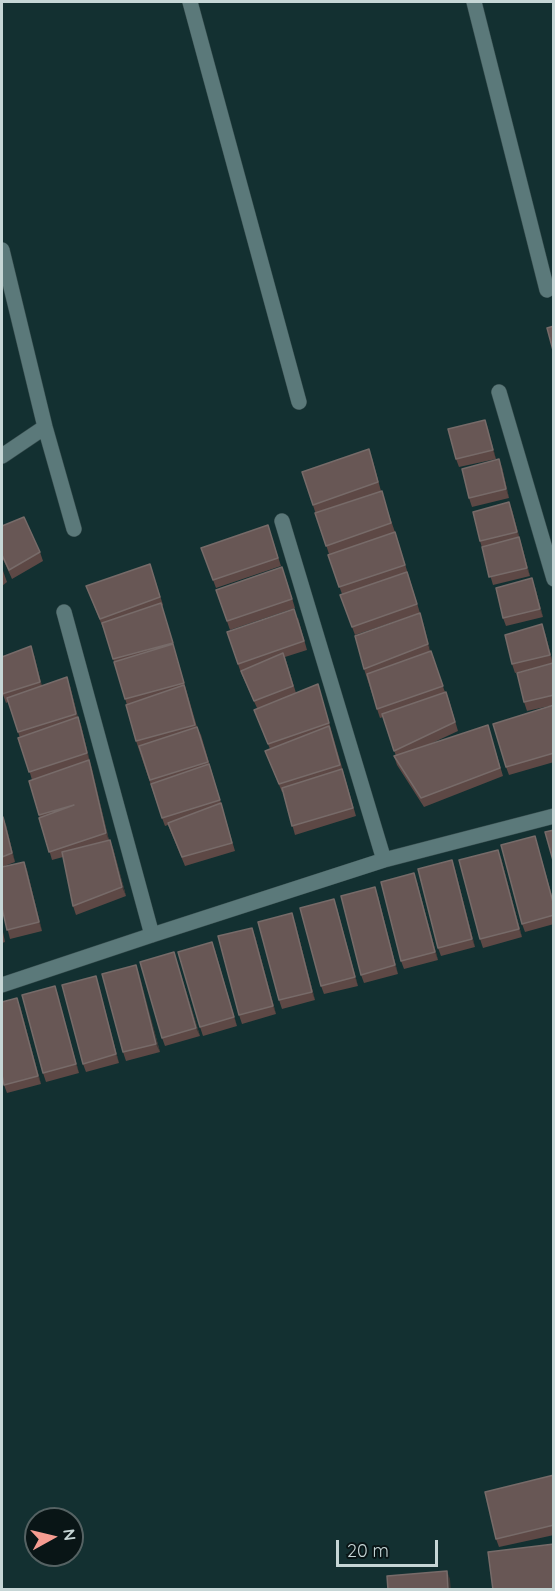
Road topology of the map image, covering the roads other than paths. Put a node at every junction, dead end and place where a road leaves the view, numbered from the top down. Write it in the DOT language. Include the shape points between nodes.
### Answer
graph roads {
  1 [pos="190,2"];
  2 [pos="474,2"];
  3 [pos="2,250"];
  4 [pos="548,290"];
  5 [pos="499,392"];
  6 [pos="299,402"];
  7 [pos="45,427"];
  8 [pos="2,456"];
  9 [pos="282,521"];
  10 [pos="74,529"];
  11 [pos="554,579"];
  12 [pos="64,612"];
  13 [pos="554,816"];
  14 [pos="384,860"];
  15 [pos="152,935"];
  16 [pos="2,985"];
  1 -- 6 [label="street"];
  2 -- 4 [label="street"];
  3 -- 7 [label="street"];
  5 -- 11 [label="street"];
  7 -- 8 [label="street"];
  7 -- 10 [label="street"];
  9 -- 14 [label="street"];
  12 -- 15 [label="street"];
  13 -- 14 [label="street"];
  14 -- 15 [label="street"];
  15 -- 16 [label="street"];
}
